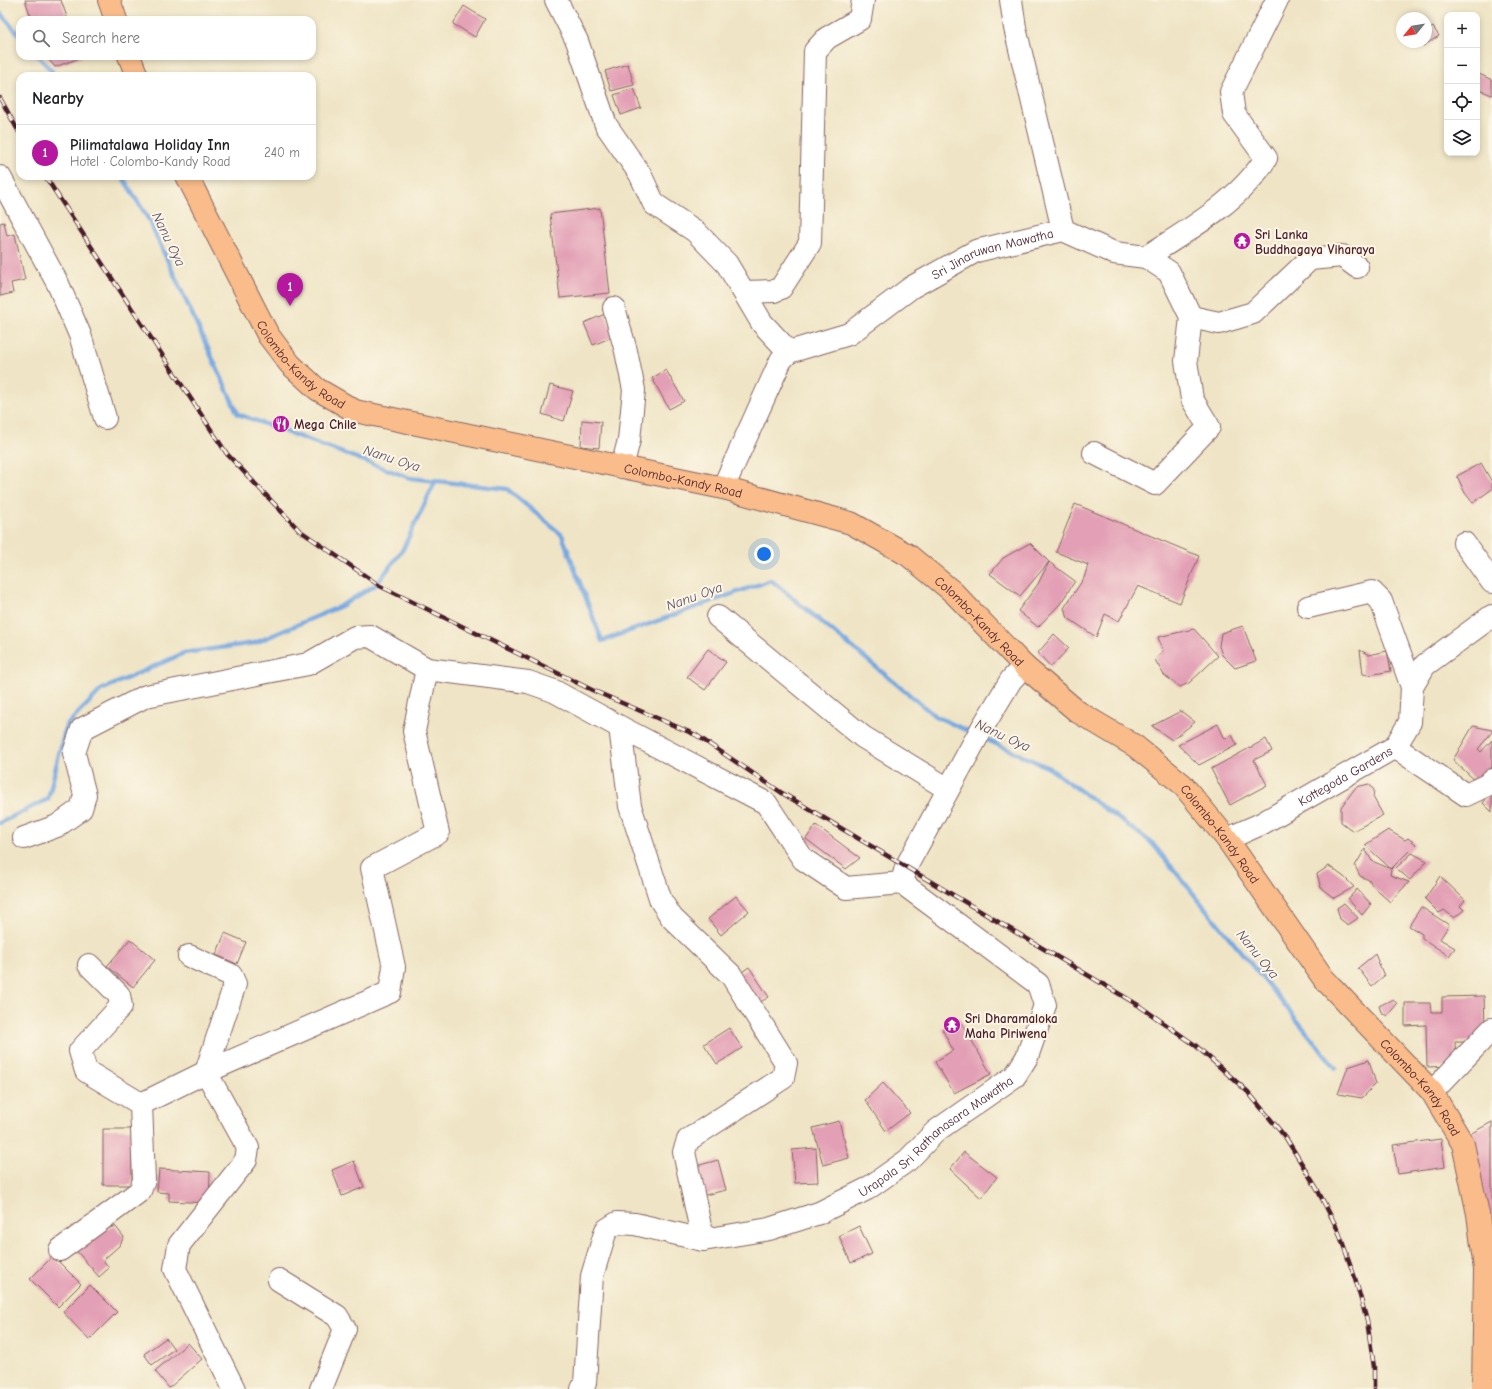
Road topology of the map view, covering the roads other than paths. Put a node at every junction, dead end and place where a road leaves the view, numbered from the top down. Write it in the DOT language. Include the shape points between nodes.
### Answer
graph roads {
  1 [pos="109,0"];
  2 [pos="556,0"];
  3 [pos="863,0"];
  4 [pos="1011,0"];
  5 [pos="1277,0"];
  6 [pos="115,16"];
  7 [pos="131,60"];
  8 [pos="136,72"];
  9 [pos="0,177"];
  10 [pos="189,180"];
  11 [pos="1063,230"];
  12 [pos="1146,257"];
  13 [pos="1358,268"];
  14 [pos="744,292"];
  15 [pos="614,308"];
  16 [pos="1190,317"];
  17 [pos="789,352"];
  18 [pos="105,418"];
  19 [pos="1094,453"];
  20 [pos="622,467"];
  21 [pos="723,488"];
  22 [pos="1464,543"];
  23 [pos="1492,582"];
  24 [pos="1308,607"];
  25 [pos="1492,616"];
  26 [pos="718,617"];
  27 [pos="1024,666"];
  28 [pos="427,669"];
  29 [pos="1412,688"];
  30 [pos="620,727"];
  31 [pos="1396,747"];
  32 [pos="1492,780"];
  33 [pos="948,790"];
  34 [pos="24,838"];
  35 [pos="1227,839"];
  36 [pos="902,883"];
  37 [pos="189,956"];
  38 [pos="89,965"];
  39 [pos="1492,1029"];
  40 [pos="206,1072"];
  41 [pos="1432,1092"];
  42 [pos="141,1104"];
  43 [pos="703,1240"];
  44 [pos="60,1250"];
  45 [pos="279,1280"];
  46 [pos="1486,1386"];
  47 [pos="234,1389"];
  48 [pos="321,1389"];
  49 [pos="582,1389"];
  1 -- 6 [label="highway"];
  2 -- 14 [label="street" via="577,41 606,125 640,174 654,204 695,231 727,264"];
  3 -- 14 [label="street" via="860,19 827,38 814,51 810,243 781,288 774,291"];
  4 -- 11 [label="street" via="1015,28"];
  5 -- 12 [label="street" via="1231,92 1234,114 1266,158 1257,174 1207,218"];
  7 -- 8 [label="highway"];
  9 -- 18 [label="street" via="62,292 80,335"];
  10 -- 20 [label="highway, Colombo-Kandy Road" via="268,335 290,364 317,389 355,411"];
  11 -- 12 [label="street, Sri Jinaruwan Mawatha" via="1114,253"];
  11 -- 17 [label="street, Sri Jinaruwan Mawatha" via="976,251 912,287 849,334"];
  12 -- 16 [label="street" via="1169,272"];
  13 -- 16 [label="street" via="1342,256 1310,258 1253,312 1219,323"];
  14 -- 17 [label="street" via="762,323"];
  15 -- 20 [label="street" via="634,390 629,440"];
  16 -- 19 [label="street" via="1186,361 1192,399 1209,427 1154,484"];
  17 -- 21 [label="street" via="781,360"];
  20 -- 21 [label="highway, Colombo-Kandy Road"];
  21 -- 27 [label="highway, Colombo-Kandy Road" via="851,523 908,555 953,592"];
  22 -- 23 [label="street"];
  24 -- 29 [label="street" via="1372,592 1381,601"];
  25 -- 29 [label="street, Kottegoda Gardens" via="1425,665"];
  26 -- 33 [label="street" via="864,737"];
  27 -- 33 [label="street" via="1011,680"];
  27 -- 35 [label="highway, Colombo-Kandy Road" via="1078,712 1135,746 1182,784"];
  28 -- 30 [label="street" via="528,682 554,691"];
  28 -- 34 [label="street" via="370,636 355,637 308,664 146,696 82,729 74,753 85,795 81,809 57,826"];
  28 -- 40 [label="street" via="414,731 438,833 372,868 394,967 390,992"];
  29 -- 31 [label="street, Kottegoda Gardens" via="1410,722"];
  30 -- 36 [label="street" via="766,803 803,859 846,888"];
  30 -- 43 [label="street" via="630,806 661,901 672,918 731,976 786,1063 783,1078 688,1140 684,1152"];
  31 -- 32 [label="street" via="1466,795"];
  31 -- 35 [label="street, Kottegoda Gardens" via="1261,824"];
  33 -- 36 [label="street" via="906,867"];
  35 -- 41 [label="highway, Colombo-Kandy Road" via="1324,979"];
  36 -- 43 [label="street, Urapola Sri Rathanasara Mawatha" via="1038,984 1045,1005 1027,1057 1015,1076 936,1131 908,1160 867,1189 819,1213 769,1229"];
  37 -- 40 [label="street" via="231,975 235,984"];
  38 -- 42 [label="street" via="119,995 121,1006 80,1051 86,1071"];
  39 -- 41 [label="street"];
  40 -- 42 [label="street"];
  40 -- 47 [label="street" via="248,1148 246,1160 179,1246 175,1269"];
  41 -- 46 [label="highway, Colombo-Kandy Road" via="1463,1144 1478,1214 1485,1270"];
  42 -- 44 [label="street" via="144,1180 140,1191"];
  43 -- 49 [label="street, Urapola Sri Rathanasara Mawatha" via="636,1224 617,1224 606,1230 592,1276 585,1383"];
  45 -- 48 [label="street" via="338,1316 345,1329"];
}
